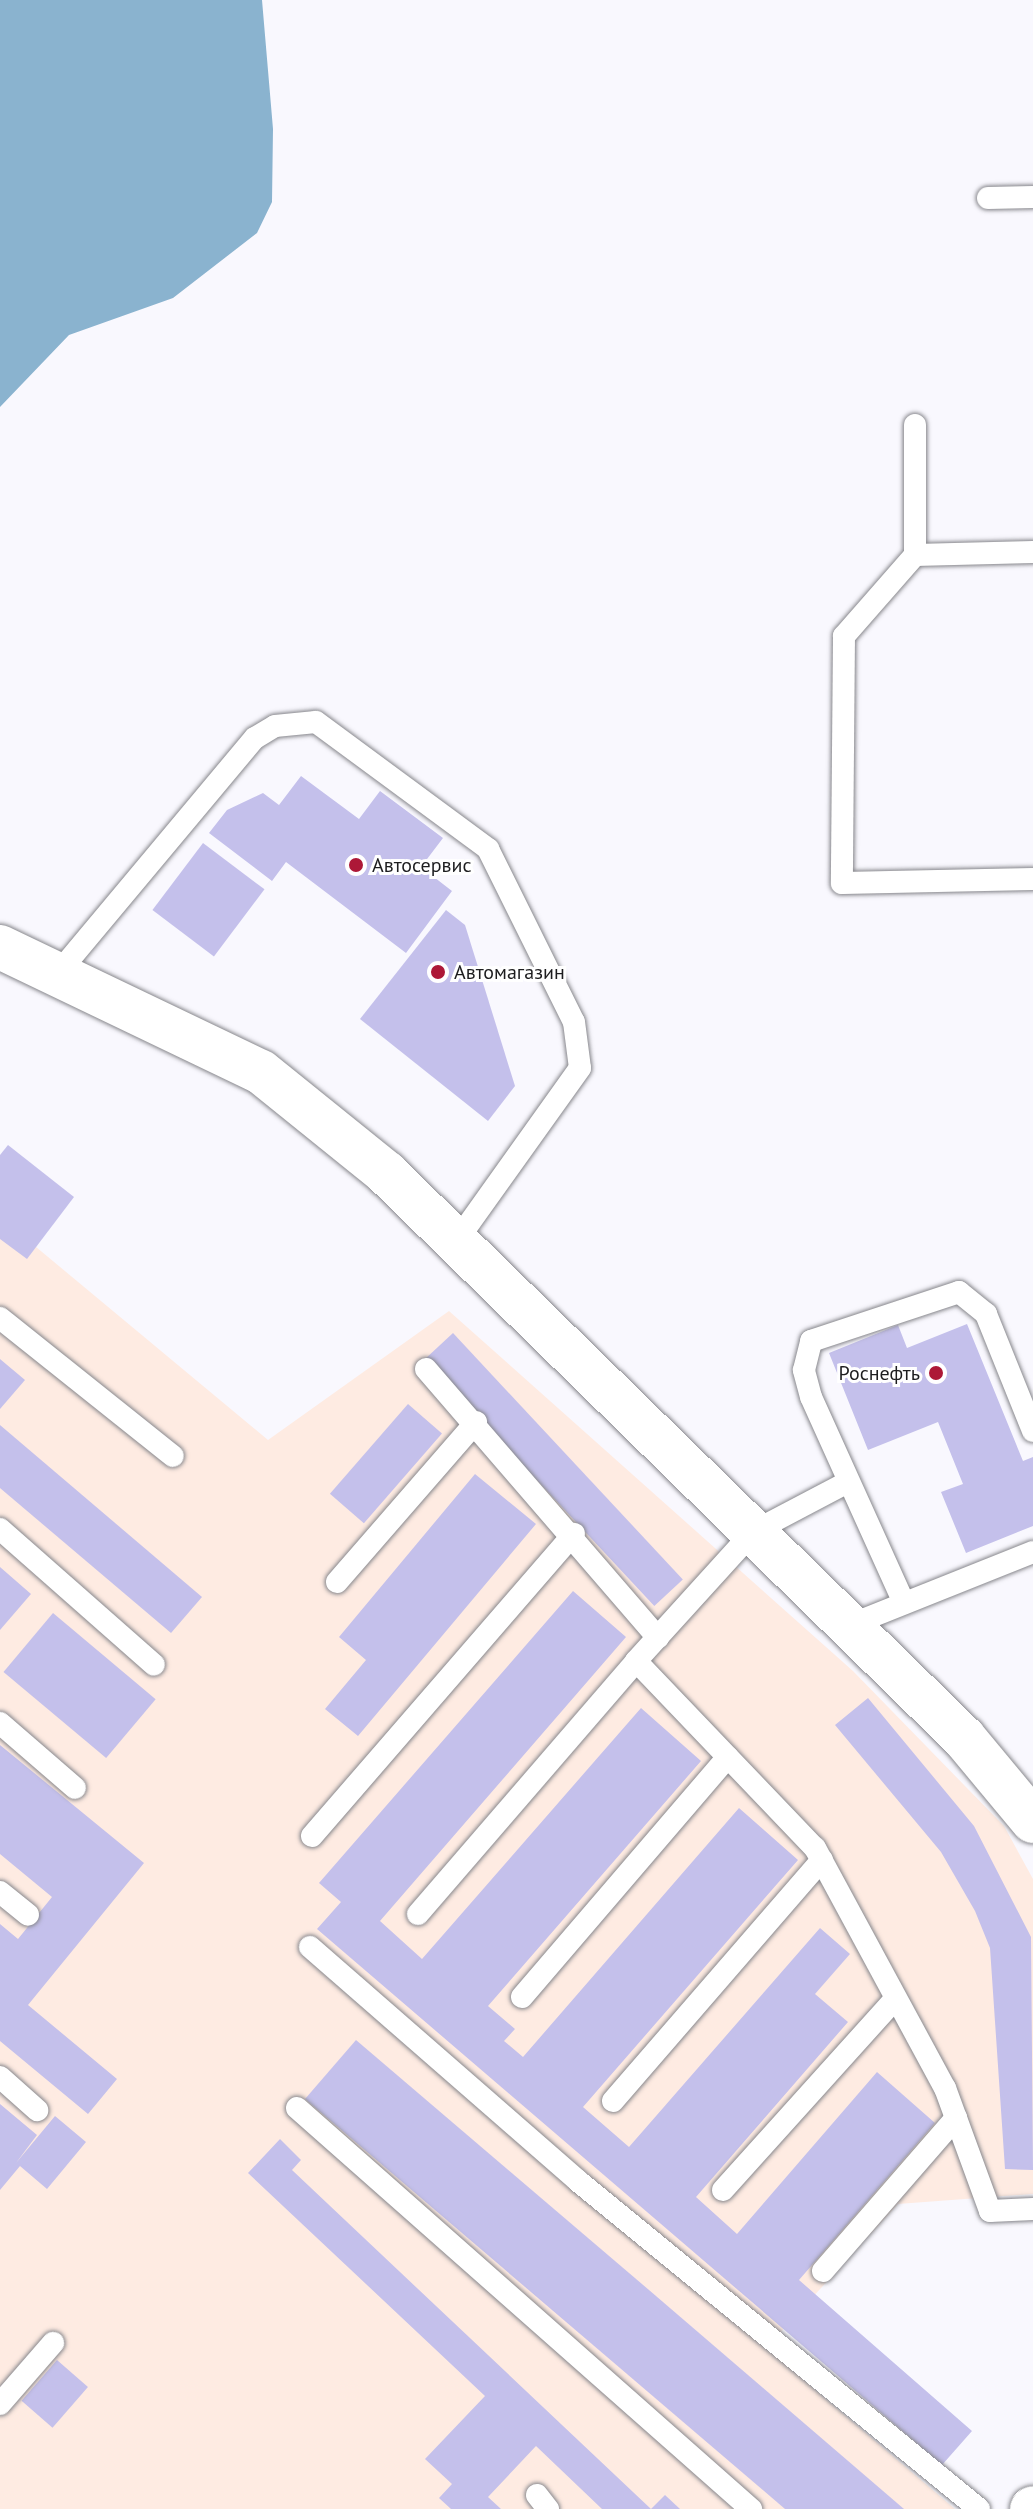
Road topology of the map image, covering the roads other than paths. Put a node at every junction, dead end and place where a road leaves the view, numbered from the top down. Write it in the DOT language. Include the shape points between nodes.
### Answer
graph roads {
  1 [pos="1033,197"];
  2 [pos="988,198"];
  3 [pos="915,425"];
  4 [pos="1033,552"];
  5 [pos="915,555"];
  6 [pos="1033,879"];
  7 [pos="0,947"];
  8 [pos="59,972"];
  9 [pos="456,1242"];
  10 [pos="0,1318"];
  11 [pos="426,1369"];
  12 [pos="476,1422"];
  13 [pos="1033,1431"];
  14 [pos="173,1456"];
  15 [pos="846,1483"];
  16 [pos="0,1529"];
  17 [pos="753,1532"];
  18 [pos="574,1534"];
  19 [pos="1033,1552"];
  20 [pos="337,1582"];
  21 [pos="904,1603"];
  22 [pos="848,1626"];
  23 [pos="658,1638"];
  24 [pos="636,1661"];
  25 [pos="154,1665"];
  26 [pos="0,1723"];
  27 [pos="728,1757"];
  28 [pos="75,1788"];
  29 [pos="1033,1821"];
  30 [pos="312,1836"];
  31 [pos="822,1860"];
  32 [pos="0,1892"];
  33 [pos="418,1914"];
  34 [pos="28,1915"];
  35 [pos="310,1947"];
  36 [pos="522,1997"];
  37 [pos="896,1998"];
  38 [pos="0,2077"];
  39 [pos="613,2101"];
  40 [pos="297,2108"];
  41 [pos="37,2110"];
  42 [pos="956,2118"];
  43 [pos="723,2190"];
  44 [pos="1033,2209"];
  45 [pos="823,2271"];
  46 [pos="53,2343"];
  47 [pos="0,2404"];
  48 [pos="751,2509"];
  49 [pos="979,2509"];
  1 -- 2 [label="lane"];
  3 -- 5 [label="lane"];
  4 -- 5 [label="lane"];
  5 -- 6 [label="lane" via="844,636 842,883"];
  7 -- 8 [label="main road"];
  8 -- 9 [label="main road" via="261,1072 386,1173"];
  8 -- 9 [label="lane" via="255,738 275,726 316,722 488,849 574,1022 580,1068"];
  9 -- 17 [label="main road"];
  10 -- 14 [label="lane"];
  11 -- 12 [label="lane"];
  12 -- 18 [label="lane"];
  12 -- 20 [label="lane"];
  13 -- 15 [label="lane" via="979,1304 959,1292 935,1295 819,1335 806,1347 806,1382"];
  15 -- 17 [label="lane"];
  15 -- 21 [label="lane"];
  16 -- 25 [label="lane"];
  17 -- 22 [label="main road"];
  17 -- 23 [label="lane"];
  18 -- 23 [label="lane"];
  18 -- 30 [label="lane"];
  19 -- 21 [label="lane"];
  21 -- 22 [label="lane"];
  22 -- 29 [label="main road" via="964,1738"];
  23 -- 24 [label="lane"];
  24 -- 27 [label="lane"];
  24 -- 33 [label="lane"];
  26 -- 28 [label="lane"];
  27 -- 31 [label="lane"];
  27 -- 36 [label="lane"];
  31 -- 37 [label="lane"];
  31 -- 39 [label="lane"];
  32 -- 34 [label="lane"];
  35 -- 49 [label="lane" via="578,2181"];
  37 -- 42 [label="lane"];
  37 -- 43 [label="lane"];
  38 -- 41 [label="lane"];
  40 -- 48 [label="lane"];
  42 -- 44 [label="lane" via="990,2211"];
  42 -- 45 [label="lane"];
  46 -- 47 [label="lane"];
}
